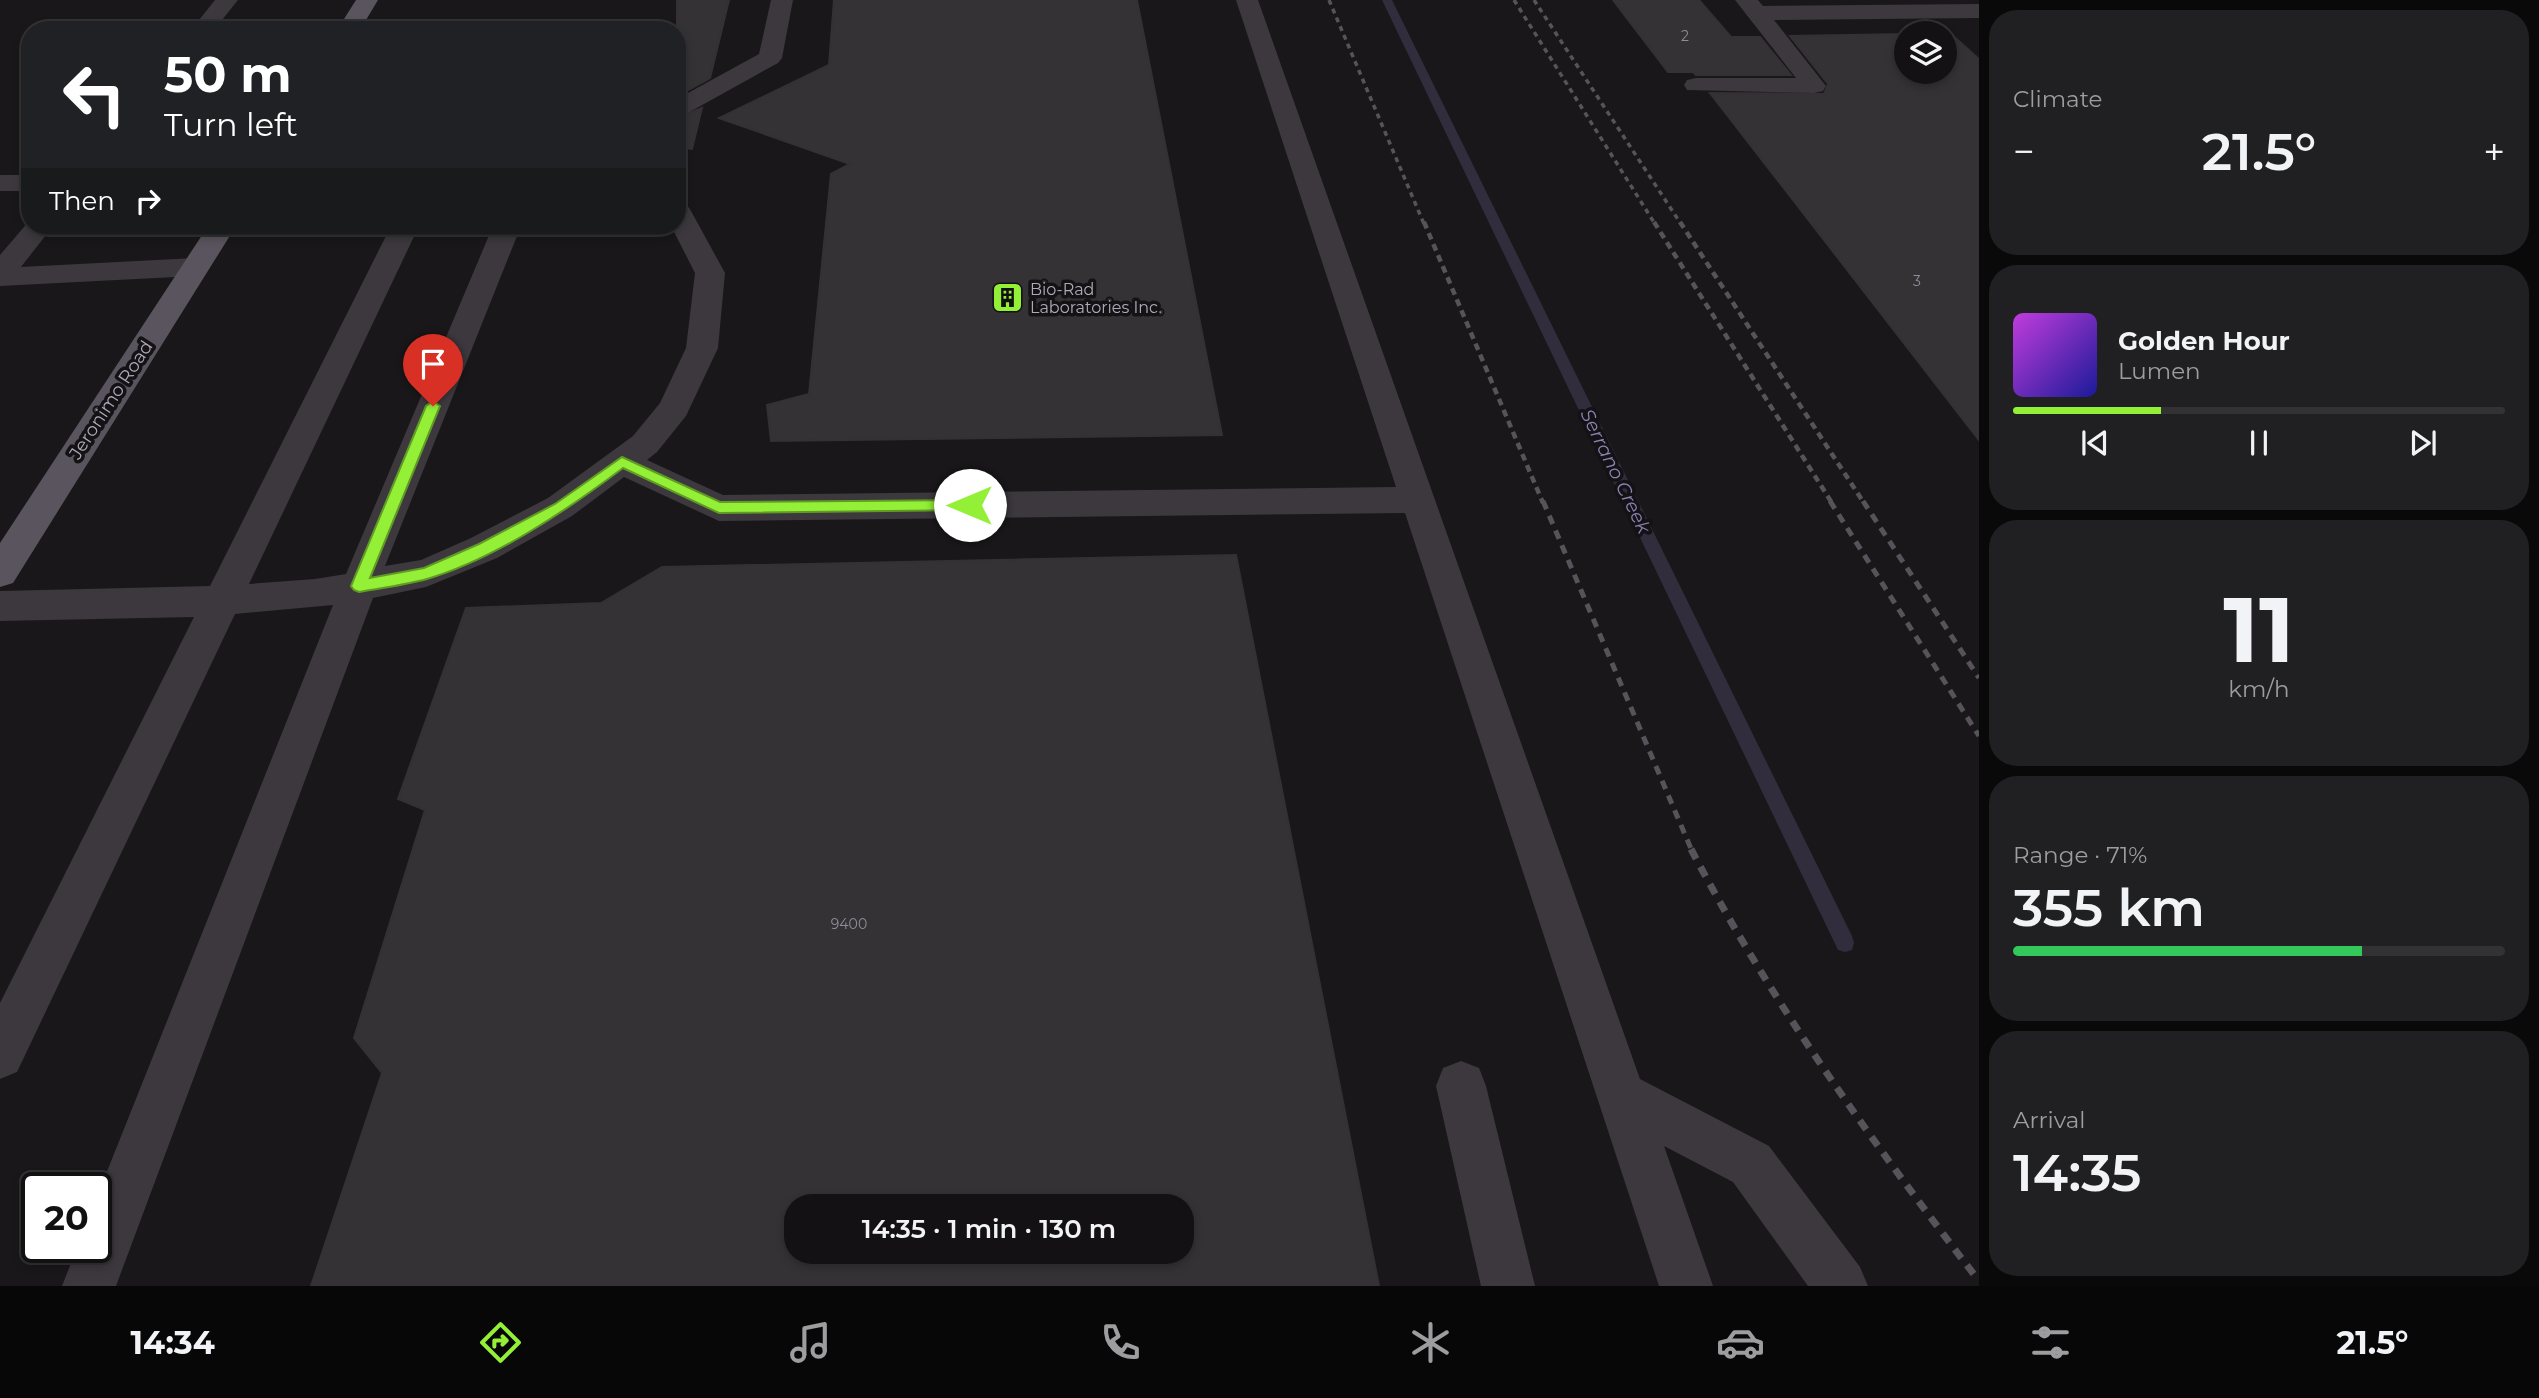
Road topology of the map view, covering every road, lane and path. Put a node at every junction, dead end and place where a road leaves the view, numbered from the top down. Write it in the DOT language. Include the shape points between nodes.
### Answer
graph roads {
  1 [pos="227,0"];
  2 [pos="367,0"];
  3 [pos="782,0"];
  4 [pos="1247,0"];
  5 [pos="1751,7"];
  6 [pos="1979,11"];
  7 [pos="210,21"];
  8 [pos="354,21"];
  9 [pos="1696,85"];
  10 [pos="686,103"];
  11 [pos="0,183"];
  12 [pos="21,183"];
  13 [pos="686,228"];
  14 [pos="32,235"];
  15 [pos="216,235"];
  16 [pos="401,235"];
  17 [pos="503,235"];
  18 [pos="195,267"];
  19 [pos="0,276"];
  20 [pos="622,462"];
  21 [pos="1418,500"];
  22 [pos="0,573"];
  23 [pos="359,586"];
  24 [pos="222,600"];
  25 [pos="0,606"];
  26 [pos="0,1055"];
  27 [pos="1461,1086"];
  28 [pos="1622,1096"];
  29 [pos="89,1286"];
  30 [pos="1508,1286"];
  31 [pos="1686,1286"];
  32 [pos="1841,1286"];
  1 -- 7 [label="lane"];
  2 -- 8 [label="main road"];
  3 -- 10 [label="lane" via="770,58"];
  4 -- 21 [label="lane"];
  5 -- 6 [label="lane"];
  5 -- 9 [label="lane" via="1814,86"];
  11 -- 12 [label="lane"];
  13 -- 20 [label="lane" via="710,274 702,348 674,408 645,444"];
  14 -- 19 [label="lane"];
  15 -- 18 [label="main road, Jeronimo Road"];
  16 -- 24 [label="lane"];
  17 -- 23 [label="lane"];
  18 -- 19 [label="lane"];
  18 -- 22 [label="main road, Jeronimo Road"];
  20 -- 21 [label="lane" via="719,508"];
  20 -- 23 [label="lane" via="560,508 484,548 426,573"];
  21 -- 28 [label="lane"];
  23 -- 24 [label="lane"];
  23 -- 29 [label="lane"];
  24 -- 25 [label="lane"];
  24 -- 26 [label="lane"];
  27 -- 30 [label="lane"];
  28 -- 31 [label="lane"];
  28 -- 32 [label="lane" via="1751,1164"];
}
